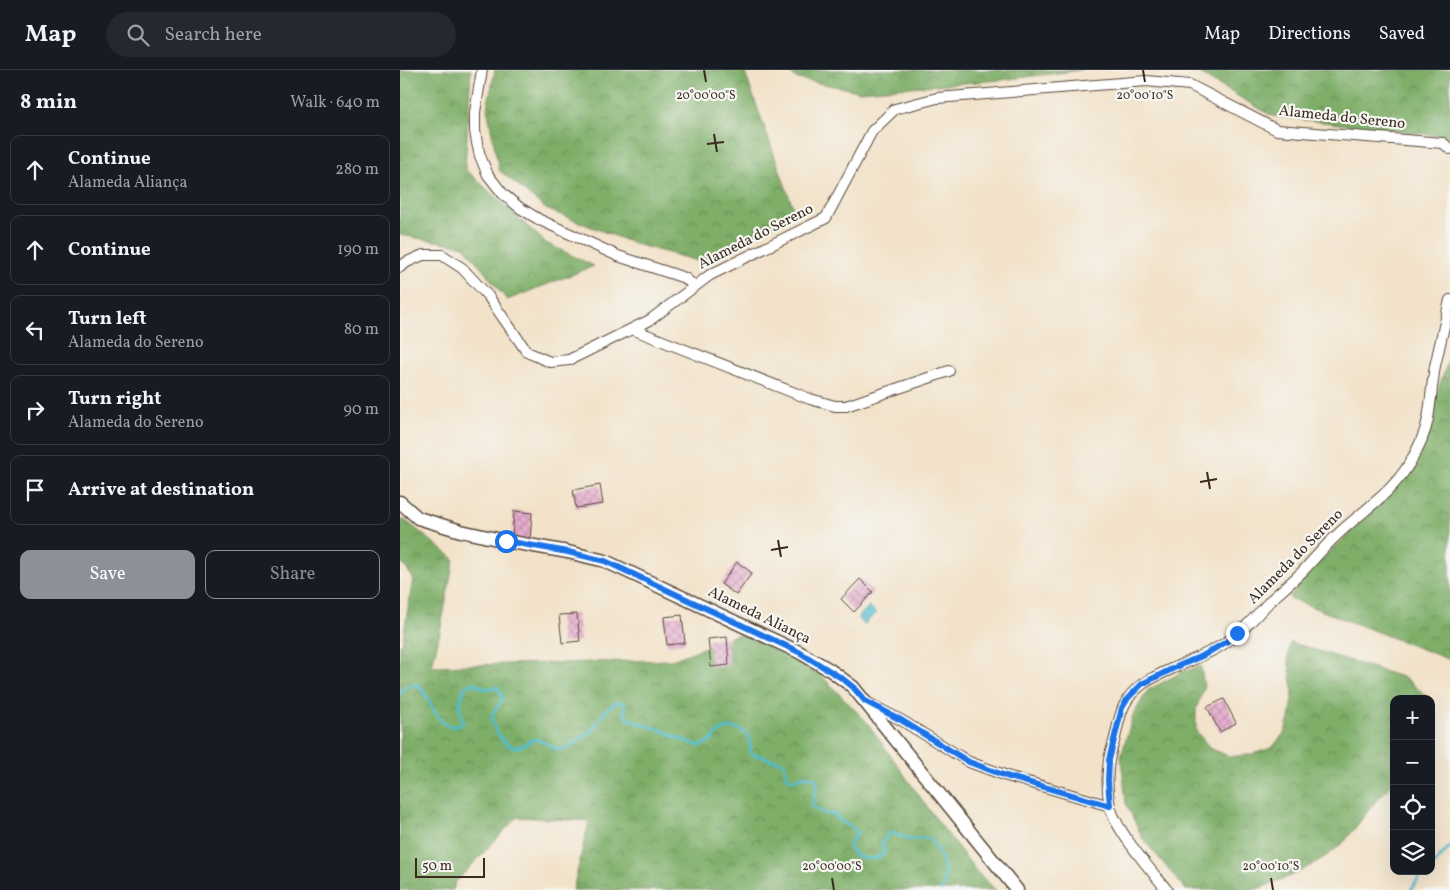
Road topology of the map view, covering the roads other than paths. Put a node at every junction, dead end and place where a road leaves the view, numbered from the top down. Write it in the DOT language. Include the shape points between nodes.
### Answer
graph roads {
  1 [pos="482,70"];
  2 [pos="1450,149"];
  3 [pos="400,267"];
  4 [pos="694,286"];
  5 [pos="1450,300"];
  6 [pos="632,329"];
  7 [pos="1445,342"];
  8 [pos="949,371"];
  9 [pos="403,507"];
  10 [pos="865,701"];
  11 [pos="1110,806"];
  12 [pos="1018,890"];
  13 [pos="1167,890"];
  1 -- 4 [label="street" via="475,112 476,137 488,175 503,194 540,220 618,256 685,278"];
  2 -- 4 [label="street, Alameda do Sereno" via="1443,143 1277,130 1190,85 1146,81 937,98 895,109 872,131 826,218"];
  3 -- 6 [label="street, Alameda do Sereno" via="423,255 442,255 462,268 488,296 527,352 550,362 569,360"];
  4 -- 6 [label="street, Alameda do Sereno" via="650,320"];
  5 -- 7 [label="street, Alameda do Sereno"];
  6 -- 8 [label="street" via="835,406 846,406"];
  7 -- 11 [label="street, Alameda do Sereno" via="1420,443 1410,464 1392,487 1335,537 1254,620 1204,655 1142,684 1128,698 1122,708 1109,760"];
  9 -- 10 [label="street, Alameda Aliança" via="418,518 476,535 605,561 799,652 843,679"];
  10 -- 11 [label="street" via="969,762"];
  10 -- 12 [label="street, Alameda Aliança"];
  11 -- 13 [label="street, Alameda do Sereno" via="1128,840"];
}
